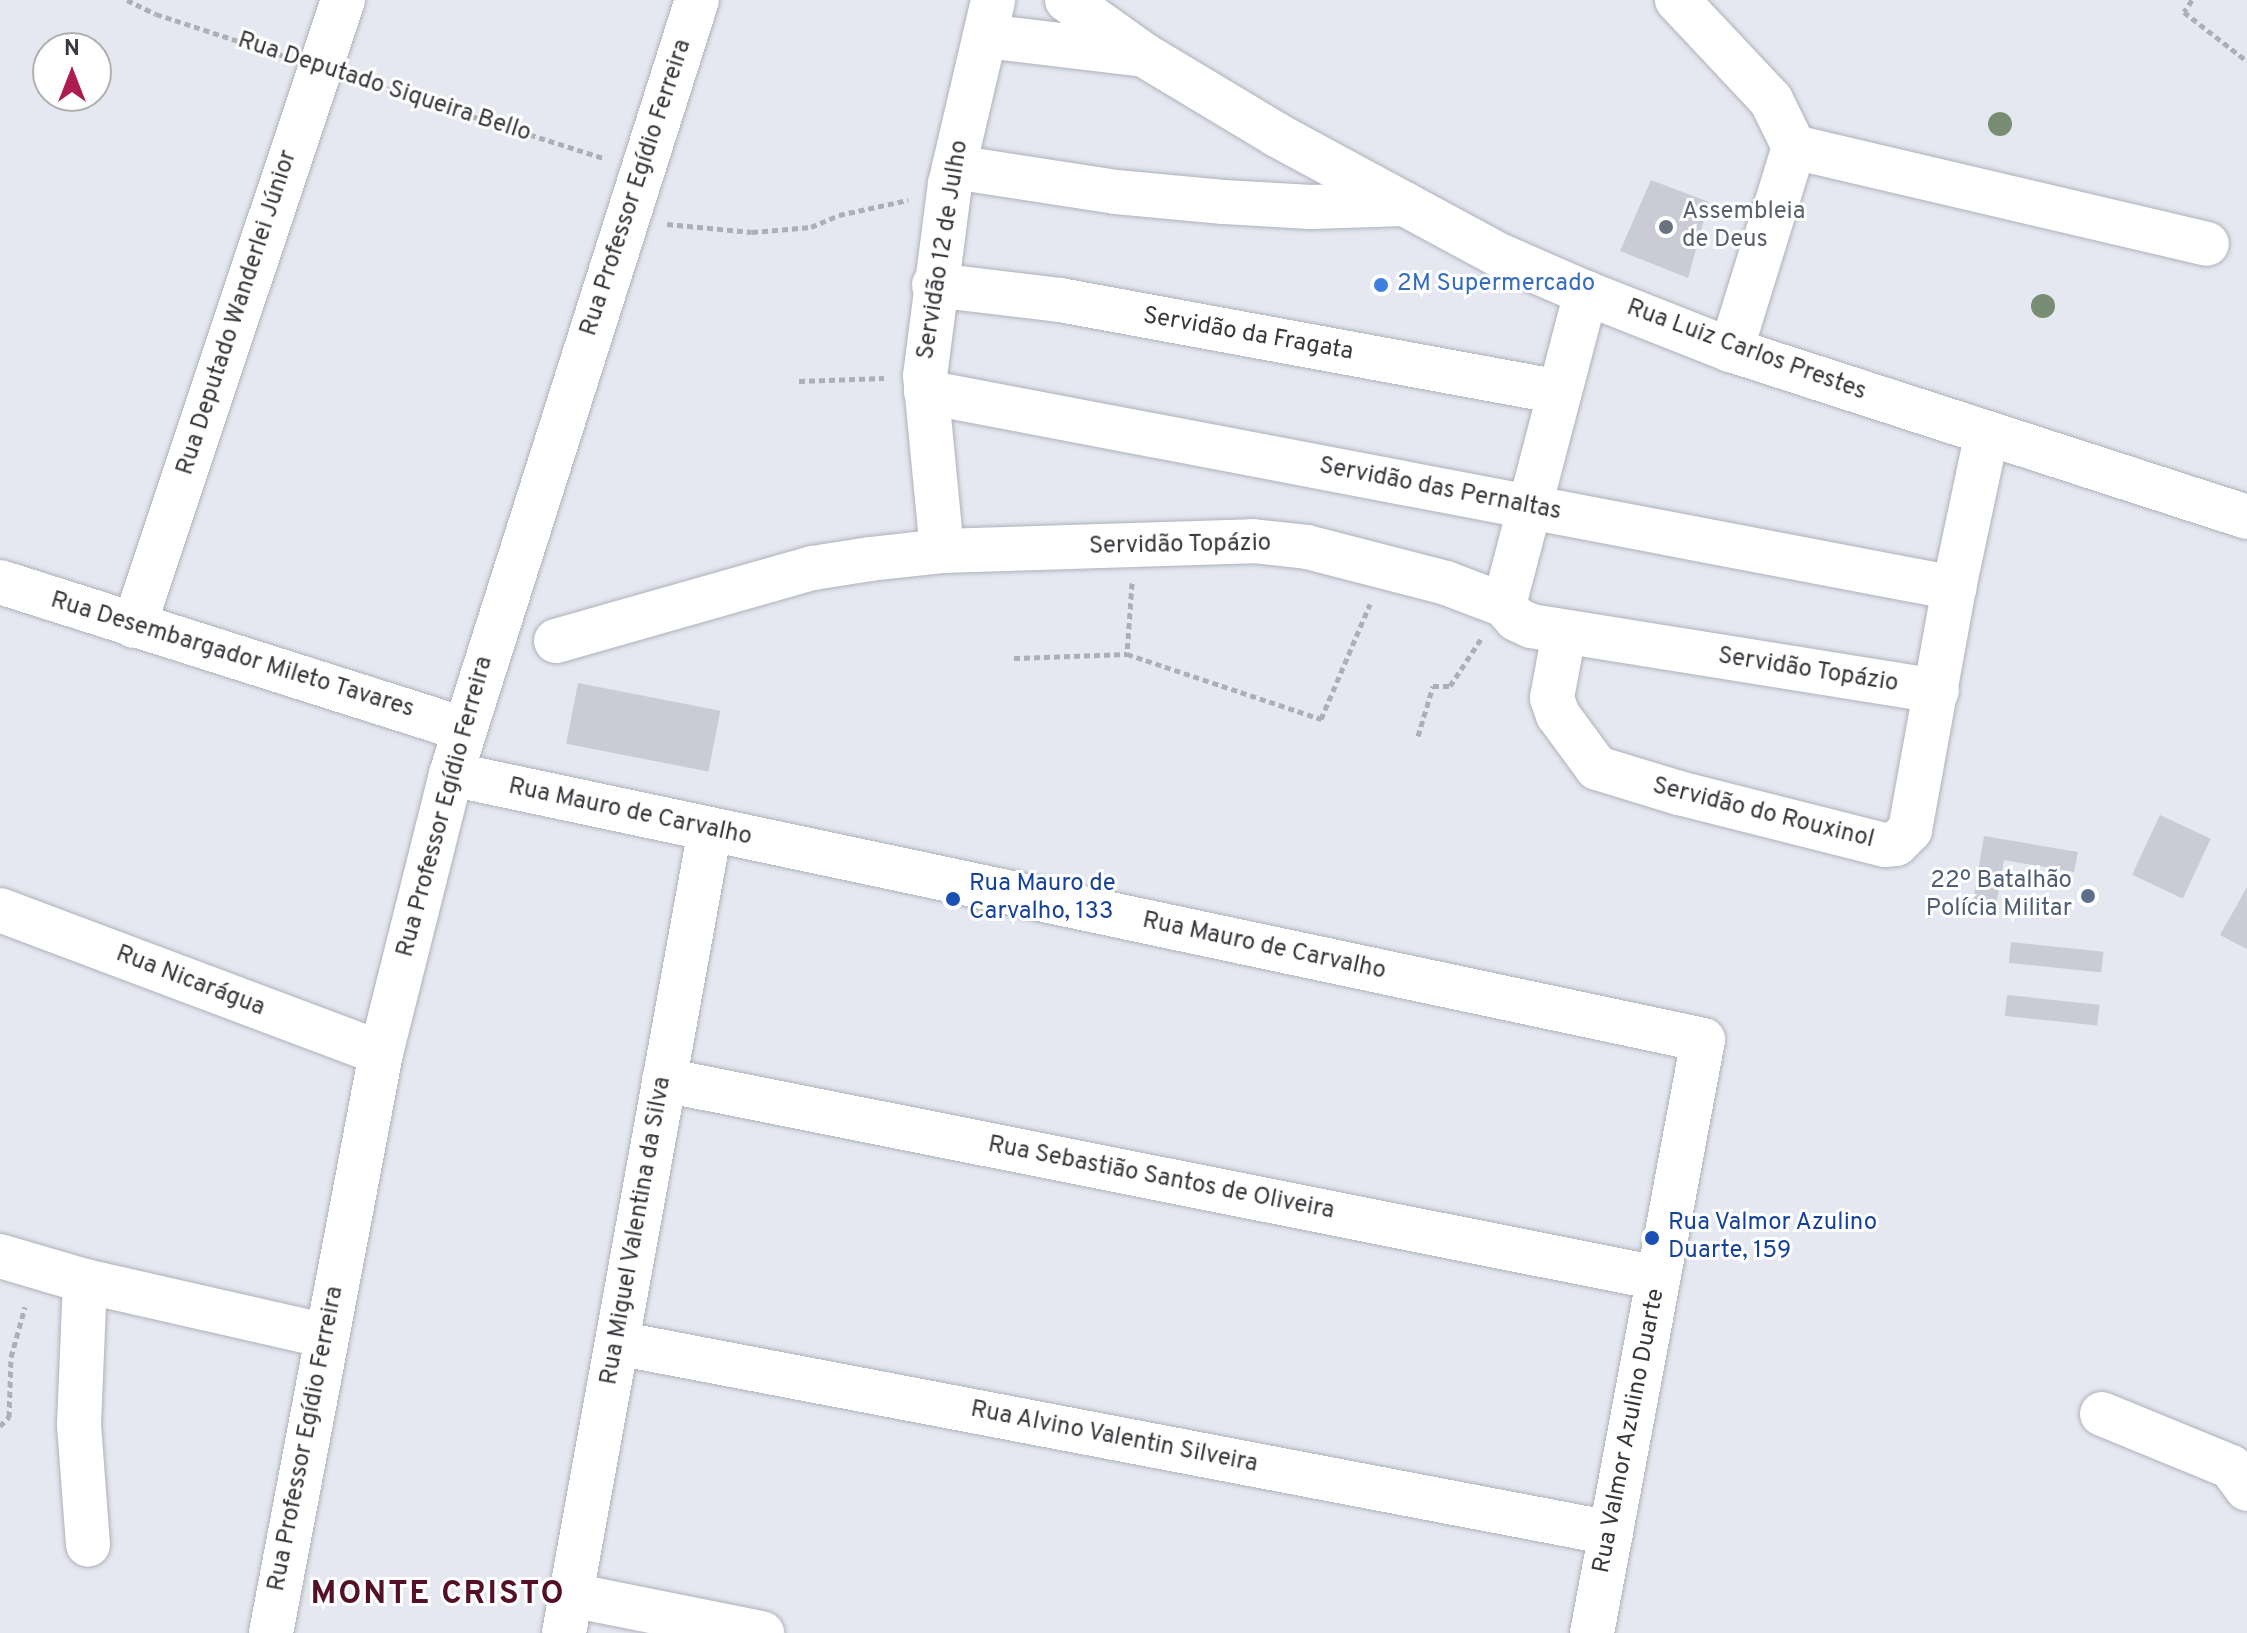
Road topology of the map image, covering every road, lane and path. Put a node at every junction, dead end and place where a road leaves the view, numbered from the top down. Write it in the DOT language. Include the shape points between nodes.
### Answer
graph roads {
  1 [pos="127,0"];
  2 [pos="343,0"];
  3 [pos="697,0"];
  4 [pos="1067,0"];
  5 [pos="1677,0"];
  6 [pos="2192,0"];
  7 [pos="989,18"];
  8 [pos="1144,55"];
  9 [pos="2247,61"];
  10 [pos="320,68"];
  11 [pos="1794,147"];
  12 [pos="643,170"];
  13 [pos="952,176"];
  14 [pos="1405,204"];
  15 [pos="626,219"];
  16 [pos="2207,244"];
  17 [pos="934,285"];
  18 [pos="1586,293"];
  19 [pos="1731,350"];
  20 [pos="799,381"];
  21 [pos="926,384"];
  22 [pos="1560,392"];
  23 [pos="1987,433"];
  24 [pos="1530,507"];
  25 [pos="2247,517"];
  26 [pos="1135,546"];
  27 [pos="942,551"];
  28 [pos="1386,565"];
  29 [pos="0,582"];
  30 [pos="1954,588"];
  31 [pos="1504,605"];
  32 [pos="134,626"];
  33 [pos="1564,633"];
  34 [pos="556,641"];
  35 [pos="1127,654"];
  36 [pos="1014,658"];
  37 [pos="1937,691"];
  38 [pos="463,729"];
  39 [pos="1418,736"];
  40 [pos="451,774"];
  41 [pos="710,830"];
  42 [pos="0,910"];
  43 [pos="1703,1040"];
  44 [pos="381,1053"];
  45 [pos="664,1080"];
  46 [pos="18,1262"];
  47 [pos="1658,1278"];
  48 [pos="85,1281"];
  49 [pos="327,1336"];
  50 [pos="617,1343"];
  51 [pos="2102,1414"];
  52 [pos="0,1426"];
  53 [pos="2247,1489"];
  54 [pos="1611,1533"];
  55 [pos="88,1545"];
  56 [pos="568,1614"];
  57 [pos="271,1633"];
  58 [pos="762,1633"];
  59 [pos="1592,1633"];
  1 -- 10 [label="path, Rua Deputado Siqueira Bello"];
  2 -- 10 [label="street, Rua Deputado Wanderlei Júnior"];
  3 -- 12 [label="street, Rua Professor Egídio Ferreira"];
  4 -- 8 [label="street, Rua Luiz Carlos Prestes"];
  5 -- 11 [label="street" via="1771,100"];
  6 -- 9 [label="path" via="2184,12"];
  7 -- 8 [label="street"];
  7 -- 13 [label="street, Servidão 12 de Julho"];
  8 -- 14 [label="street, Rua Luiz Carlos Prestes"];
  10 -- 12 [label="path, Rua Deputado Siqueira Bello"];
  10 -- 32 [label="street, Rua Deputado Wanderlei Júnior"];
  11 -- 16 [label="street"];
  11 -- 19 [label="street"];
  12 -- 15 [label="street, Rua Professor Egídio Ferreira"];
  13 -- 14 [label="street" via="1224,202 1311,207"];
  13 -- 15 [label="path" via="897,203 839,215 811,227 715,230"];
  13 -- 17 [label="street, Servidão 12 de Julho"];
  14 -- 18 [label="street, Rua Luiz Carlos Prestes" via="1501,256"];
  15 -- 38 [label="street, Rua Professor Egídio Ferreira"];
  17 -- 21 [label="street, Servidão 12 de Julho"];
  17 -- 22 [label="street, Servidão da Fragata" via="1060,300"];
  18 -- 19 [label="street, Rua Luiz Carlos Prestes"];
  18 -- 22 [label="street"];
  19 -- 23 [label="street, Rua Luiz Carlos Prestes"];
  20 -- 21 [label="path"];
  21 -- 24 [label="street, Servidão das Pernaltas"];
  21 -- 27 [label="street, Servidão 12 de Julho"];
  22 -- 24 [label="street"];
  23 -- 25 [label="street, Rua Luiz Carlos Prestes"];
  23 -- 30 [label="street, Servidão do Rouxinol"];
  24 -- 30 [label="street, Servidão das Pernaltas"];
  24 -- 31 [label="street"];
  26 -- 27 [label="street, Servidão Topázio"];
  26 -- 28 [label="street, Servidão Topázio" via="1253,541"];
  26 -- 35 [label="path"];
  27 -- 34 [label="street, Servidão Topázio" via="813,568"];
  28 -- 31 [label="street, Servidão Topázio"];
  28 -- 35 [label="path" via="1321,719"];
  29 -- 32 [label="street, Rua Desembargador Mileto Tavares"];
  30 -- 37 [label="street, Servidão do Rouxinol"];
  31 -- 33 [label="street, Servidão Topázio" via="1516,619"];
  31 -- 39 [label="path" via="1450,686 1433,686"];
  32 -- 38 [label="street, Rua Desembargador Mileto Tavares"];
  33 -- 37 [label="street, Servidão Topázio"];
  33 -- 37 [label="street, Servidão do Rouxinol" via="1552,698 1558,715 1597,768 1885,845 1896,844 1910,830"];
  35 -- 36 [label="path"];
  38 -- 40 [label="street, Rua Professor Egídio Ferreira"];
  40 -- 41 [label="street, Rua Mauro de Carvalho"];
  40 -- 44 [label="street, Rua Professor Egídio Ferreira"];
  41 -- 43 [label="street, Rua Mauro de Carvalho"];
  41 -- 45 [label="street, Rua Miguel Valentina da Silva"];
  42 -- 44 [label="street, Rua Nicarágua"];
  43 -- 47 [label="street, Rua Valmor Azulino Duarte"];
  44 -- 49 [label="street, Rua Professor Egídio Ferreira"];
  45 -- 47 [label="street, Rua Sebastião Santos de Oliveira"];
  45 -- 50 [label="street, Rua Miguel Valentina da Silva"];
  46 -- 48 [label="street"];
  46 -- 52 [label="path" via="9,1417"];
  47 -- 54 [label="street, Rua Valmor Azulino Duarte"];
  48 -- 49 [label="street"];
  48 -- 55 [label="street" via="79,1425"];
  49 -- 57 [label="street, Rua Professor Egídio Ferreira"];
  50 -- 54 [label="street, Rua Alvino Valentin Silveira"];
  50 -- 56 [label="street, Rua Miguel Valentina da Silva"];
  51 -- 53 [label="street" via="2231,1467"];
  54 -- 59 [label="street, Rua Valmor Azulino Duarte"];
  56 -- 58 [label="street"];
}
